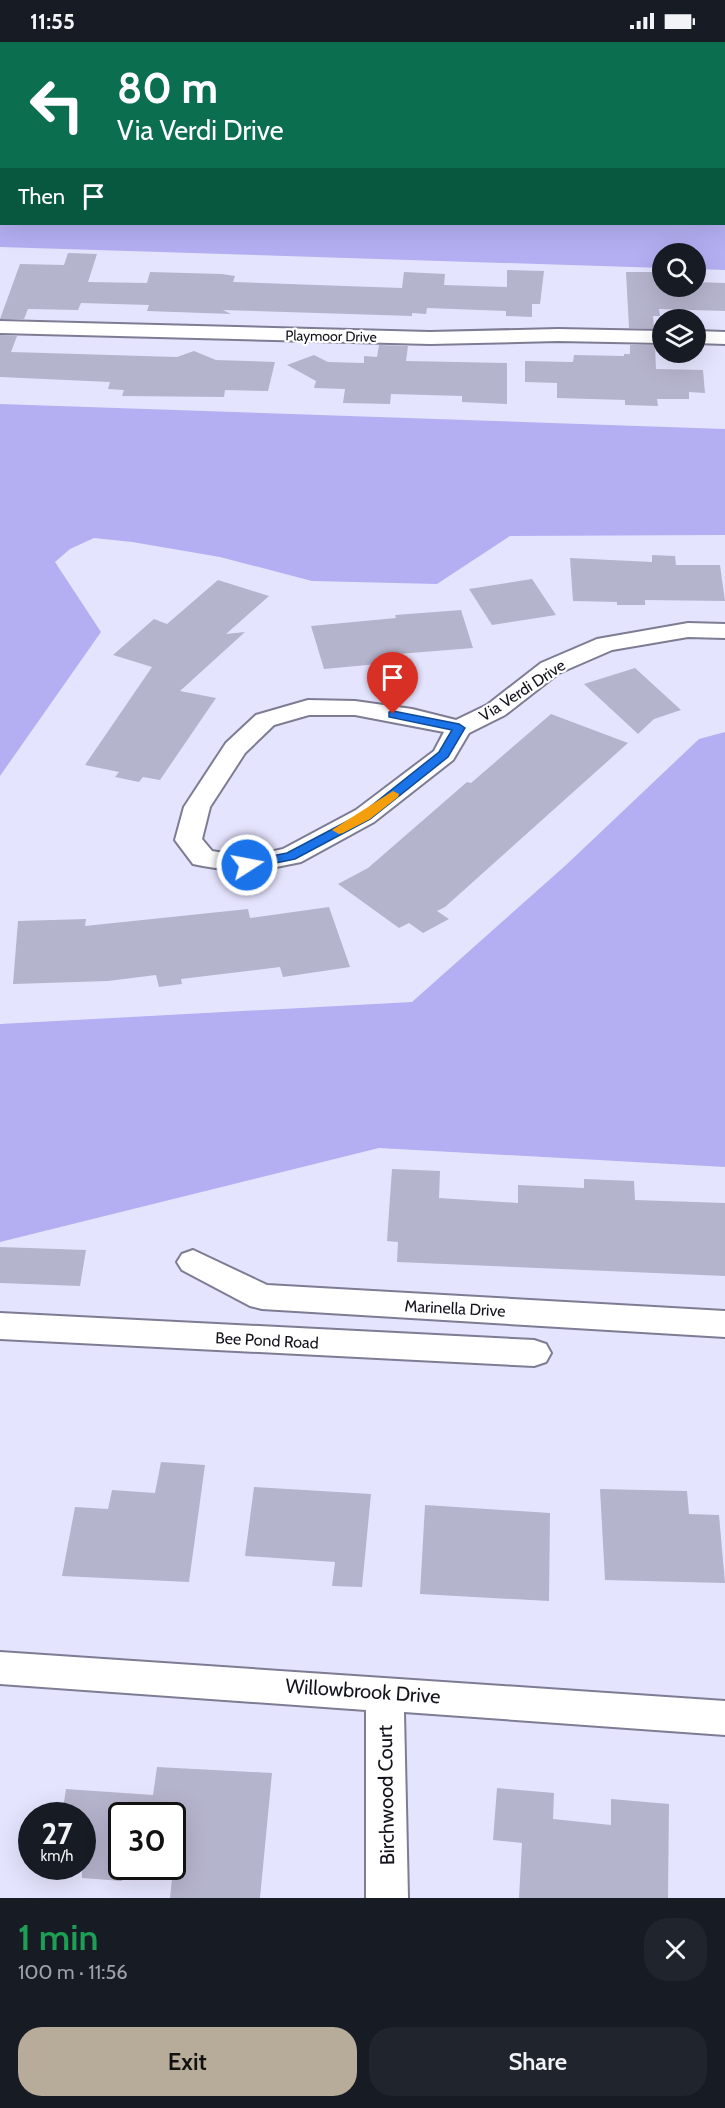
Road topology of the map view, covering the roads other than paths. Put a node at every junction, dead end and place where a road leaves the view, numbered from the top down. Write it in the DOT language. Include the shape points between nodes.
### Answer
graph roads {
  1 [pos="0,327"];
  2 [pos="652,337"];
  3 [pos="706,337"];
  4 [pos="725,338"];
  5 [pos="725,631"];
  6 [pos="459,728"];
  7 [pos="193,1262"];
  8 [pos="725,1324"];
  9 [pos="0,1326"];
  10 [pos="534,1353"];
  11 [pos="0,1668"];
  12 [pos="385,1693"];
  13 [pos="725,1718"];
  14 [pos="387,1898"];
  1 -- 2 [label="street, Playmoor Drive" via="430,338"];
  3 -- 4 [label="street"];
  5 -- 6 [label="street, Via Verdi Drive" via="688,630 606,644 550,668 496,710"];
  6 -- 6 [label="street, Via Verdi Drive" via="355,708 309,707 265,720 235,748 203,797 188,840 203,858 214,860 247,865 291,856 365,816 444,755"];
  7 -- 8 [label="street, Marinella Drive" via="262,1297"];
  9 -- 10 [label="street, Bee Pond Road"];
  11 -- 12 [label="street, Willowbrook Drive"];
  12 -- 13 [label="street, Willowbrook Drive"];
  12 -- 14 [label="street, Birchwood Court"];
}
